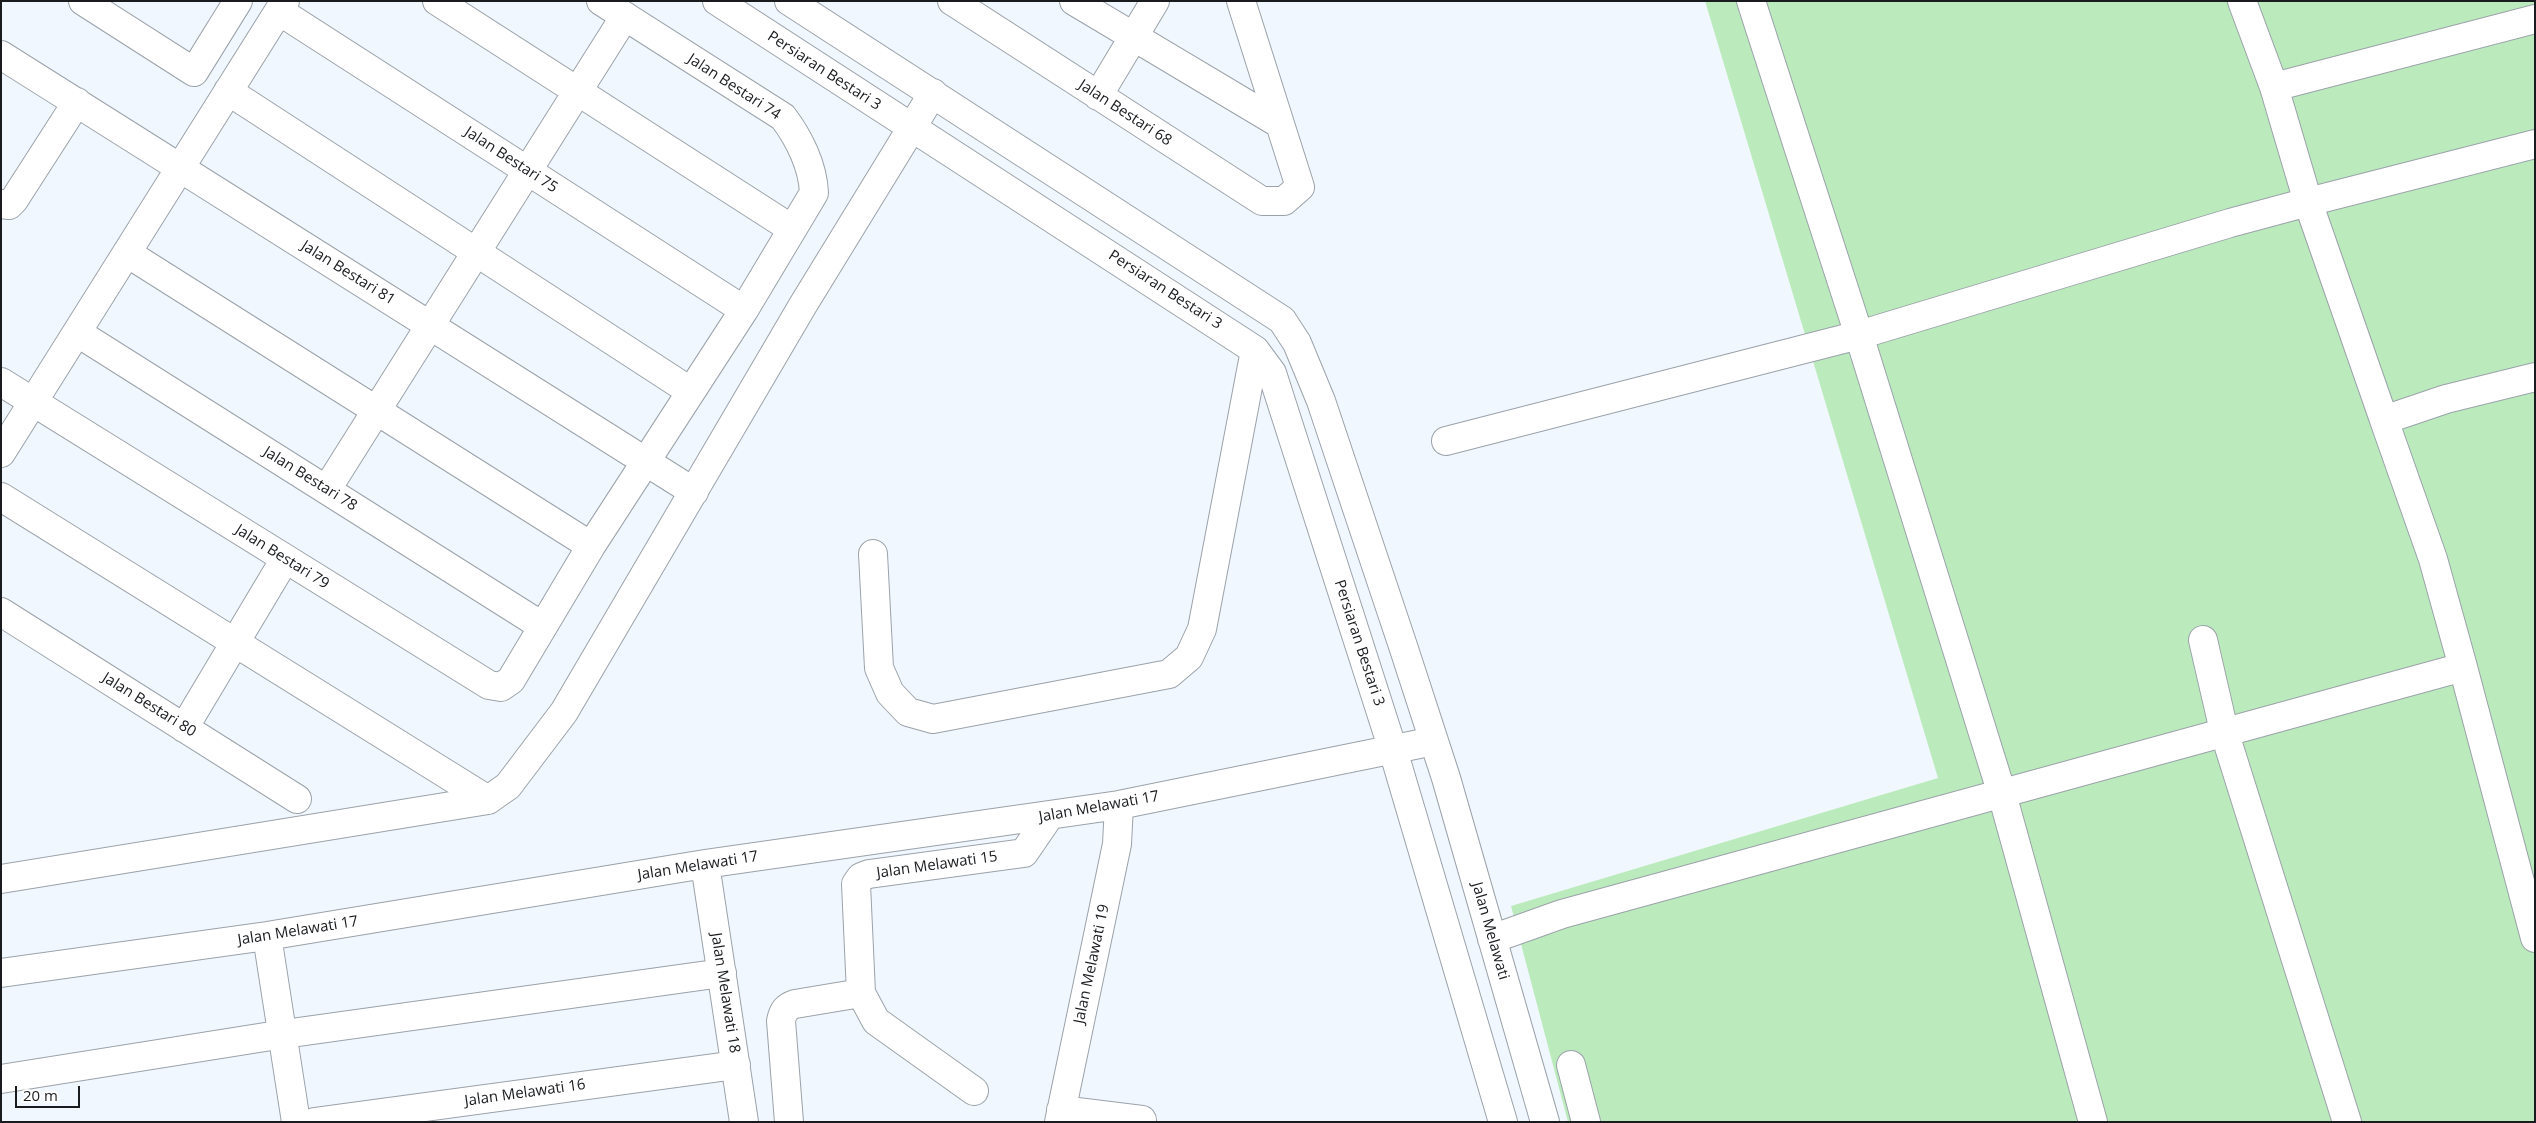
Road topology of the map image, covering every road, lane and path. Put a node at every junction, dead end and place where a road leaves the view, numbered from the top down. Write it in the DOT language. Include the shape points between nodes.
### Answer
graph roads {
  1 [pos="83,1"];
  2 [pos="238,1"];
  3 [pos="437,1"];
  4 [pos="601,1"];
  5 [pos="717,1"];
  6 [pos="789,1"];
  7 [pos="952,1"];
  8 [pos="1074,1"];
  9 [pos="1155,1"];
  10 [pos="1240,1"];
  11 [pos="1751,1"];
  12 [pos="2244,2"];
  13 [pos="282,6"];
  14 [pos="625,16"];
  15 [pos="2535,19"];
  16 [pos="1133,38"];
  17 [pos="1,55"];
  18 [pos="2274,87"];
  19 [pos="228,91"];
  20 [pos="577,92"];
  21 [pos="933,94"];
  22 [pos="1098,96"];
  23 [pos="77,102"];
  24 [pos="1280,124"];
  25 [pos="911,127"];
  26 [pos="2535,144"];
  27 [pos="180,167"];
  28 [pos="527,171"];
  29 [pos="2308,202"];
  30 [pos="1,204"];
  31 [pos="792,229"];
  32 [pos="476,252"];
  33 [pos="127,253"];
  34 [pos="744,310"];
  35 [pos="430,324"];
  36 [pos="78,333"];
  37 [pos="1859,335"];
  38 [pos="1255,350"];
  39 [pos="2535,377"];
  40 [pos="1,382"];
  41 [pos="690,391"];
  42 [pos="34,402"];
  43 [pos="377,409"];
  44 [pos="2384,420"];
  45 [pos="1446,442"];
  46 [pos="1,453"];
  47 [pos="644,461"];
  48 [pos="327,489"];
  49 [pos="694,492"];
  50 [pos="1,497"];
  51 [pos="591,546"];
  52 [pos="873,554"];
  53 [pos="285,559"];
  54 [pos="1,612"];
  55 [pos="542,626"];
  56 [pos="2203,640"];
  57 [pos="235,643"];
  58 [pos="2463,667"];
  59 [pos="184,728"];
  60 [pos="2224,731"];
  61 [pos="1434,741"];
  62 [pos="1393,750"];
  63 [pos="2002,794"];
  64 [pos="297,799"];
  65 [pos="488,800"];
  66 [pos="1119,805"];
  67 [pos="1050,815"];
  68 [pos="705,864"];
  69 [pos="1,879"];
  70 [pos="267,936"];
  71 [pos="2535,938"];
  72 [pos="1492,939"];
  73 [pos="1,973"];
  74 [pos="722,973"];
  75 [pos="861,993"];
  76 [pos="284,1034"];
  77 [pos="736,1065"];
  78 [pos="1570,1065"];
  79 [pos="1,1079"];
  80 [pos="974,1091"];
  81 [pos="1060,1116"];
  82 [pos="1142,1120"];
  83 [pos="296,1122"];
  84 [pos="314,1122"];
  85 [pos="744,1122"];
  86 [pos="789,1122"];
  87 [pos="1502,1122"];
  88 [pos="1545,1122"];
  89 [pos="1586,1122"];
  90 [pos="2093,1122"];
  91 [pos="2347,1122"];
  1 -- 2 [label="street" via="194,72"];
  3 -- 20 [label="street"];
  4 -- 14 [label="street, Jalan Bestari 74"];
  5 -- 25 [label="street, Persiaran Bestari 3"];
  6 -- 21 [label="street"];
  7 -- 22 [label="street, Jalan Bestari 68"];
  8 -- 16 [label="street"];
  9 -- 16 [label="street"];
  10 -- 24 [label="street"];
  11 -- 37 [label="street"];
  12 -- 18 [label="street"];
  13 -- 19 [label="street"];
  13 -- 28 [label="street, Jalan Bestari 75"];
  14 -- 20 [label="street"];
  14 -- 31 [label="street, Jalan Bestari 74" via="783,117 813,176 814,193"];
  15 -- 18 [label="street"];
  16 -- 22 [label="street"];
  16 -- 24 [label="street"];
  17 -- 23 [label="street, Jalan Bestari 81"];
  18 -- 29 [label="street"];
  19 -- 27 [label="street"];
  19 -- 32 [label="street"];
  20 -- 28 [label="street"];
  20 -- 31 [label="street"];
  21 -- 25 [label="street"];
  21 -- 61 [label="street" via="1282,320 1297,343 1321,401"];
  22 -- 24 [label="street, Jalan Bestari 68" via="1262,201 1284,201 1300,188"];
  23 -- 27 [label="street, Jalan Bestari 81"];
  23 -- 30 [label="street" via="14,200 9,205"];
  25 -- 38 [label="street, Persiaran Bestari 3"];
  25 -- 49 [label="street"];
  26 -- 29 [label="street"];
  27 -- 33 [label="street"];
  27 -- 35 [label="street, Jalan Bestari 81"];
  28 -- 32 [label="street"];
  28 -- 34 [label="street, Jalan Bestari 75"];
  29 -- 37 [label="street"];
  29 -- 44 [label="street"];
  31 -- 34 [label="street, Jalan Bestari 74"];
  32 -- 35 [label="street"];
  32 -- 41 [label="street"];
  33 -- 36 [label="street"];
  33 -- 43 [label="street"];
  34 -- 41 [label="street, Jalan Bestari 74"];
  35 -- 43 [label="street"];
  35 -- 47 [label="street, Jalan Bestari 81"];
  36 -- 42 [label="street"];
  36 -- 48 [label="street, Jalan Bestari 78"];
  37 -- 45 [label="street"];
  37 -- 63 [label="street"];
  38 -- 52 [label="street" via="1202,629 1188,657 1168,674 933,719 908,712 890,693 879,668"];
  38 -- 62 [label="street, Persiaran Bestari 3" via="1272,373"];
  39 -- 44 [label="street" via="2446,399"];
  40 -- 42 [label="street, Jalan Bestari 79"];
  41 -- 47 [label="street, Jalan Bestari 74"];
  42 -- 46 [label="street"];
  42 -- 53 [label="street, Jalan Bestari 79"];
  43 -- 48 [label="street"];
  43 -- 51 [label="street"];
  44 -- 58 [label="street" via="2433,559"];
  47 -- 49 [label="street, Jalan Bestari 81"];
  47 -- 51 [label="street, Jalan Bestari 79"];
  48 -- 55 [label="street, Jalan Bestari 78"];
  49 -- 65 [label="street" via="564,712 508,786"];
  50 -- 57 [label="street"];
  51 -- 55 [label="street, Jalan Bestari 79"];
  53 -- 55 [label="street, Jalan Bestari 79" via="489,685 501,687 511,680"];
  53 -- 57 [label="street"];
  54 -- 59 [label="street, Jalan Bestari 80"];
  56 -- 60 [label="street"];
  57 -- 59 [label="street"];
  57 -- 65 [label="street"];
  58 -- 60 [label="street"];
  58 -- 71 [label="street"];
  59 -- 64 [label="street, Jalan Bestari 80"];
  60 -- 63 [label="street"];
  60 -- 91 [label="street"];
  61 -- 62 [label="street, Jalan Melawati 17"];
  61 -- 72 [label="street, Jalan Melawati"];
  62 -- 66 [label="street, Jalan Melawati 17"];
  62 -- 87 [label="street"];
  63 -- 72 [label="street" via="1562,914"];
  63 -- 90 [label="street"];
  65 -- 69 [label="street"];
  66 -- 67 [label="street, Jalan Melawati 17"];
  66 -- 81 [label="street, Jalan Melawati 19" via="1118,844"];
  67 -- 68 [label="street, Jalan Melawati 17"];
  67 -- 75 [label="street, Jalan Melawati 15" via="1024,853 861,877 855,892"];
  68 -- 70 [label="street, Jalan Melawati 17"];
  68 -- 74 [label="street, Jalan Melawati 18"];
  70 -- 73 [label="street, Jalan Melawati 17"];
  70 -- 76 [label="street"];
  72 -- 88 [label="street, Jalan Melawati"];
  74 -- 76 [label="street"];
  74 -- 77 [label="street, Jalan Melawati 18"];
  75 -- 80 [label="street, Jalan Melawati 15" via="876,1021"];
  75 -- 86 [label="street" via="795,1004 782,1013"];
  76 -- 79 [label="street"];
  76 -- 83 [label="street"];
  77 -- 84 [label="street, Jalan Melawati 16"];
  77 -- 85 [label="street, Jalan Melawati 18"];
  78 -- 89 [label="street"];
  81 -- 82 [label="street"];
}
